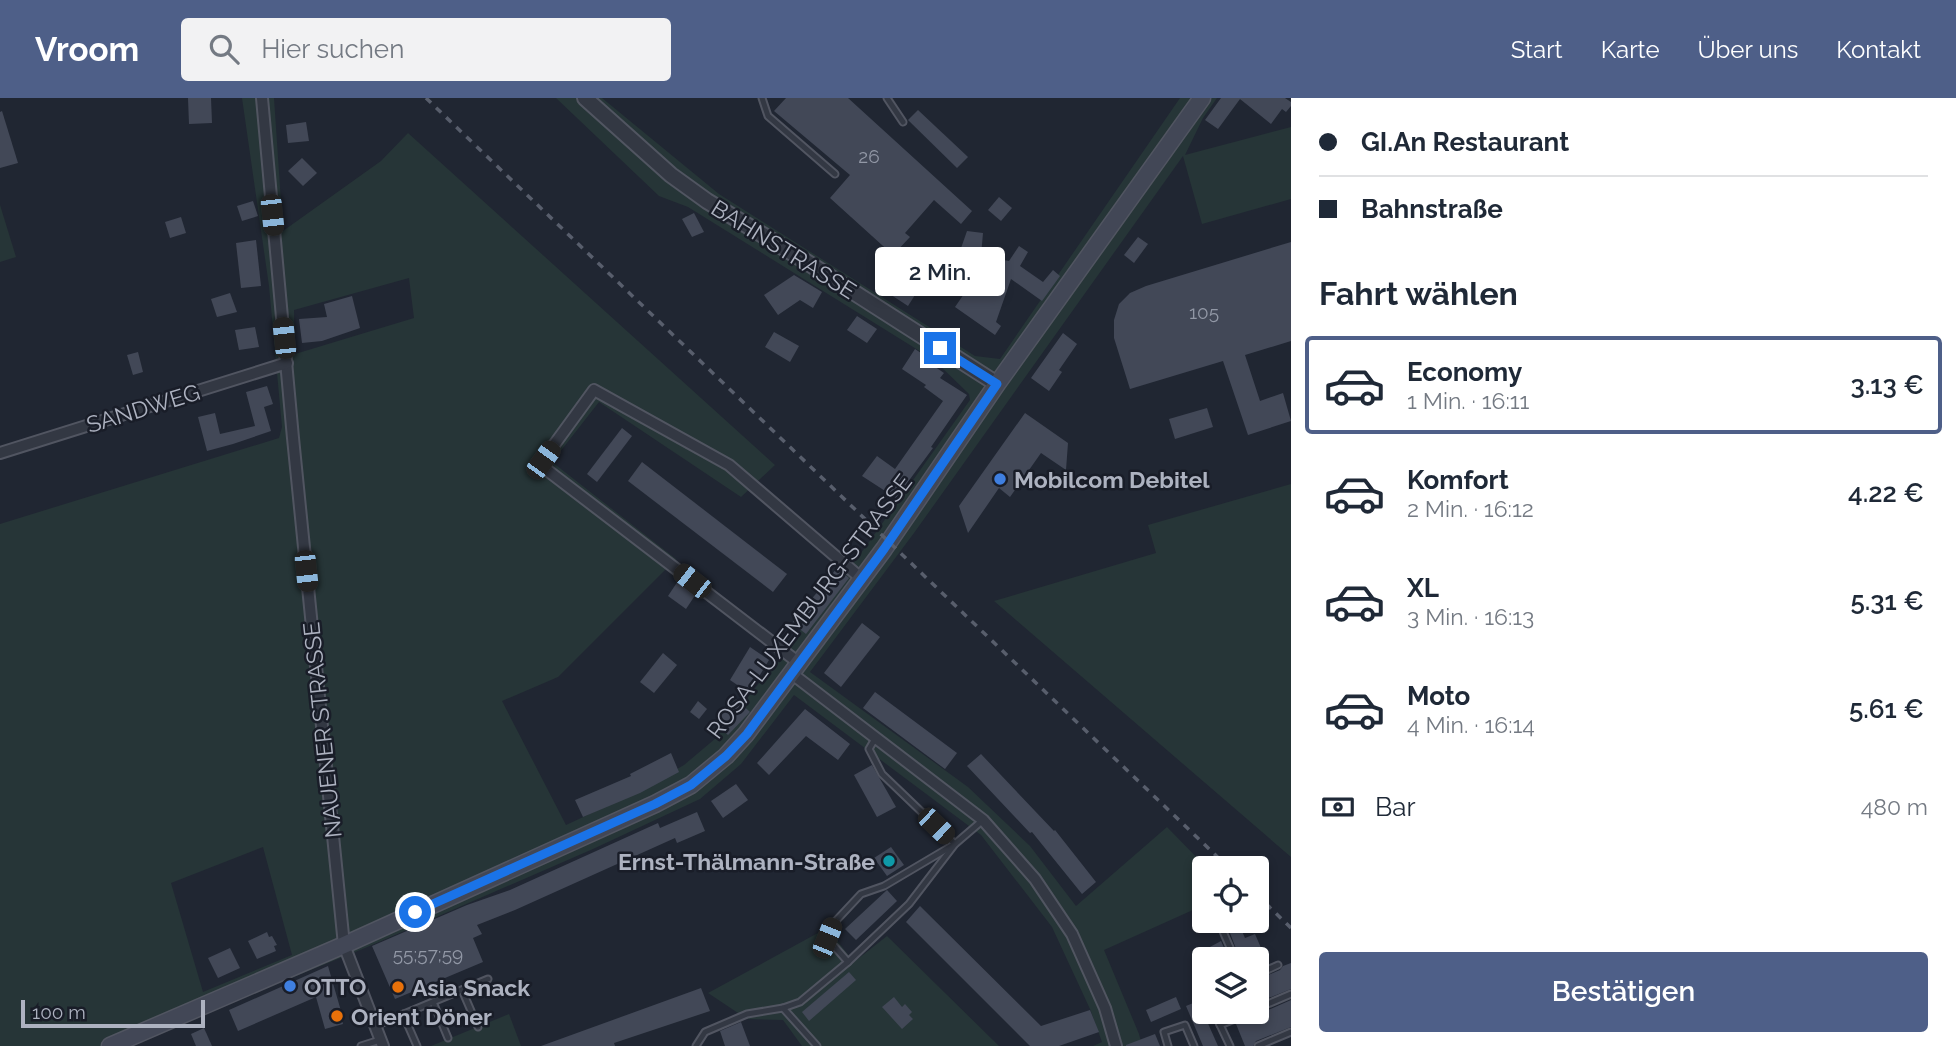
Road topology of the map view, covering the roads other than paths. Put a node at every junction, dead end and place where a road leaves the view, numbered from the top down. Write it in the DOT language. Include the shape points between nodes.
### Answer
graph roads {
  1 [pos="262,98"];
  2 [pos="585,98"];
  3 [pos="762,98"];
  4 [pos="887,98"];
  5 [pos="1202,98"];
  6 [pos="903,121"];
  7 [pos="835,174"];
  8 [pos="287,363"];
  9 [pos="997,384"];
  10 [pos="0,453"];
  11 [pos="862,579"];
  12 [pos="795,668"];
  13 [pos="876,737"];
  14 [pos="983,820"];
  15 [pos="955,844"];
  16 [pos="344,945"];
  17 [pos="848,962"];
  18 [pos="1279,965"];
  19 [pos="1269,969"];
  20 [pos="488,979"];
  21 [pos="462,990"];
  22 [pos="1291,994"];
  23 [pos="433,1002"];
  24 [pos="1269,1003"];
  25 [pos="783,1008"];
  26 [pos="404,1014"];
  27 [pos="1220,1025"];
  28 [pos="375,1026"];
  29 [pos="478,1027"];
  30 [pos="1291,1032"];
  31 [pos="448,1038"];
  32 [pos="381,1043"];
  33 [pos="1114,1045"];
  34 [pos="110,1046"];
  35 [pos="361,1046"];
  36 [pos="417,1046"];
  37 [pos="696,1046"];
  38 [pos="817,1046"];
  39 [pos="1168,1046"];
  40 [pos="1194,1046"];
  41 [pos="1230,1046"];
  42 [pos="1258,1046"];
  1 -- 8 [label="street, NAUENER STRASSE"];
  2 -- 9 [label="street, BAHNSTRASSE" via="707,201"];
  3 -- 7 [label="lane" via="768,116"];
  4 -- 6 [label="lane"];
  5 -- 9 [label="main road, ROSA-LUXEMBURG-STRASSE"];
  8 -- 10 [label="street, SANDWEG"];
  8 -- 16 [label="street, NAUENER STRASSE"];
  9 -- 11 [label="main road, ROSA-LUXEMBURG-STRASSE"];
  11 -- 12 [label="main road, ROSA-LUXEMBURG-STRASSE"];
  11 -- 12 [label="street" via="729,466 594,390 543,460 543,467"];
  12 -- 13 [label="street"];
  12 -- 16 [label="main road, ROSA-LUXEMBURG-STRASSE" via="747,734 691,785"];
  13 -- 14 [label="street"];
  13 -- 15 [label="lane" via="869,749 882,774"];
  14 -- 15 [label="lane"];
  14 -- 33 [label="street" via="1035,879 1072,934 1105,1009"];
  15 -- 17 [label="lane" via="909,904"];
  15 -- 17 [label="lane" via="884,886 861,894 832,925 827,938"];
  16 -- 28 [label="street, NAUENER STRASSE"];
  16 -- 34 [label="main road, ROSA-LUXEMBURG-STRASSE"];
  17 -- 25 [label="lane" via="800,1002"];
  18 -- 19 [label="lane"];
  20 -- 21 [label="lane"];
  21 -- 23 [label="lane"];
  21 -- 29 [label="lane"];
  22 -- 24 [label="lane"];
  23 -- 26 [label="lane"];
  23 -- 31 [label="lane"];
  25 -- 37 [label="lane" via="747,1014 705,1032"];
  25 -- 38 [label="lane"];
  26 -- 28 [label="lane"];
  26 -- 36 [label="lane"];
  27 -- 41 [label="lane"];
  28 -- 32 [label="street, NAUENER STRASSE"];
  30 -- 42 [label="lane"];
  32 -- 35 [label="lane"];
  39 -- 40 [label="lane" via="1164,1032 1185,1025"];
}
